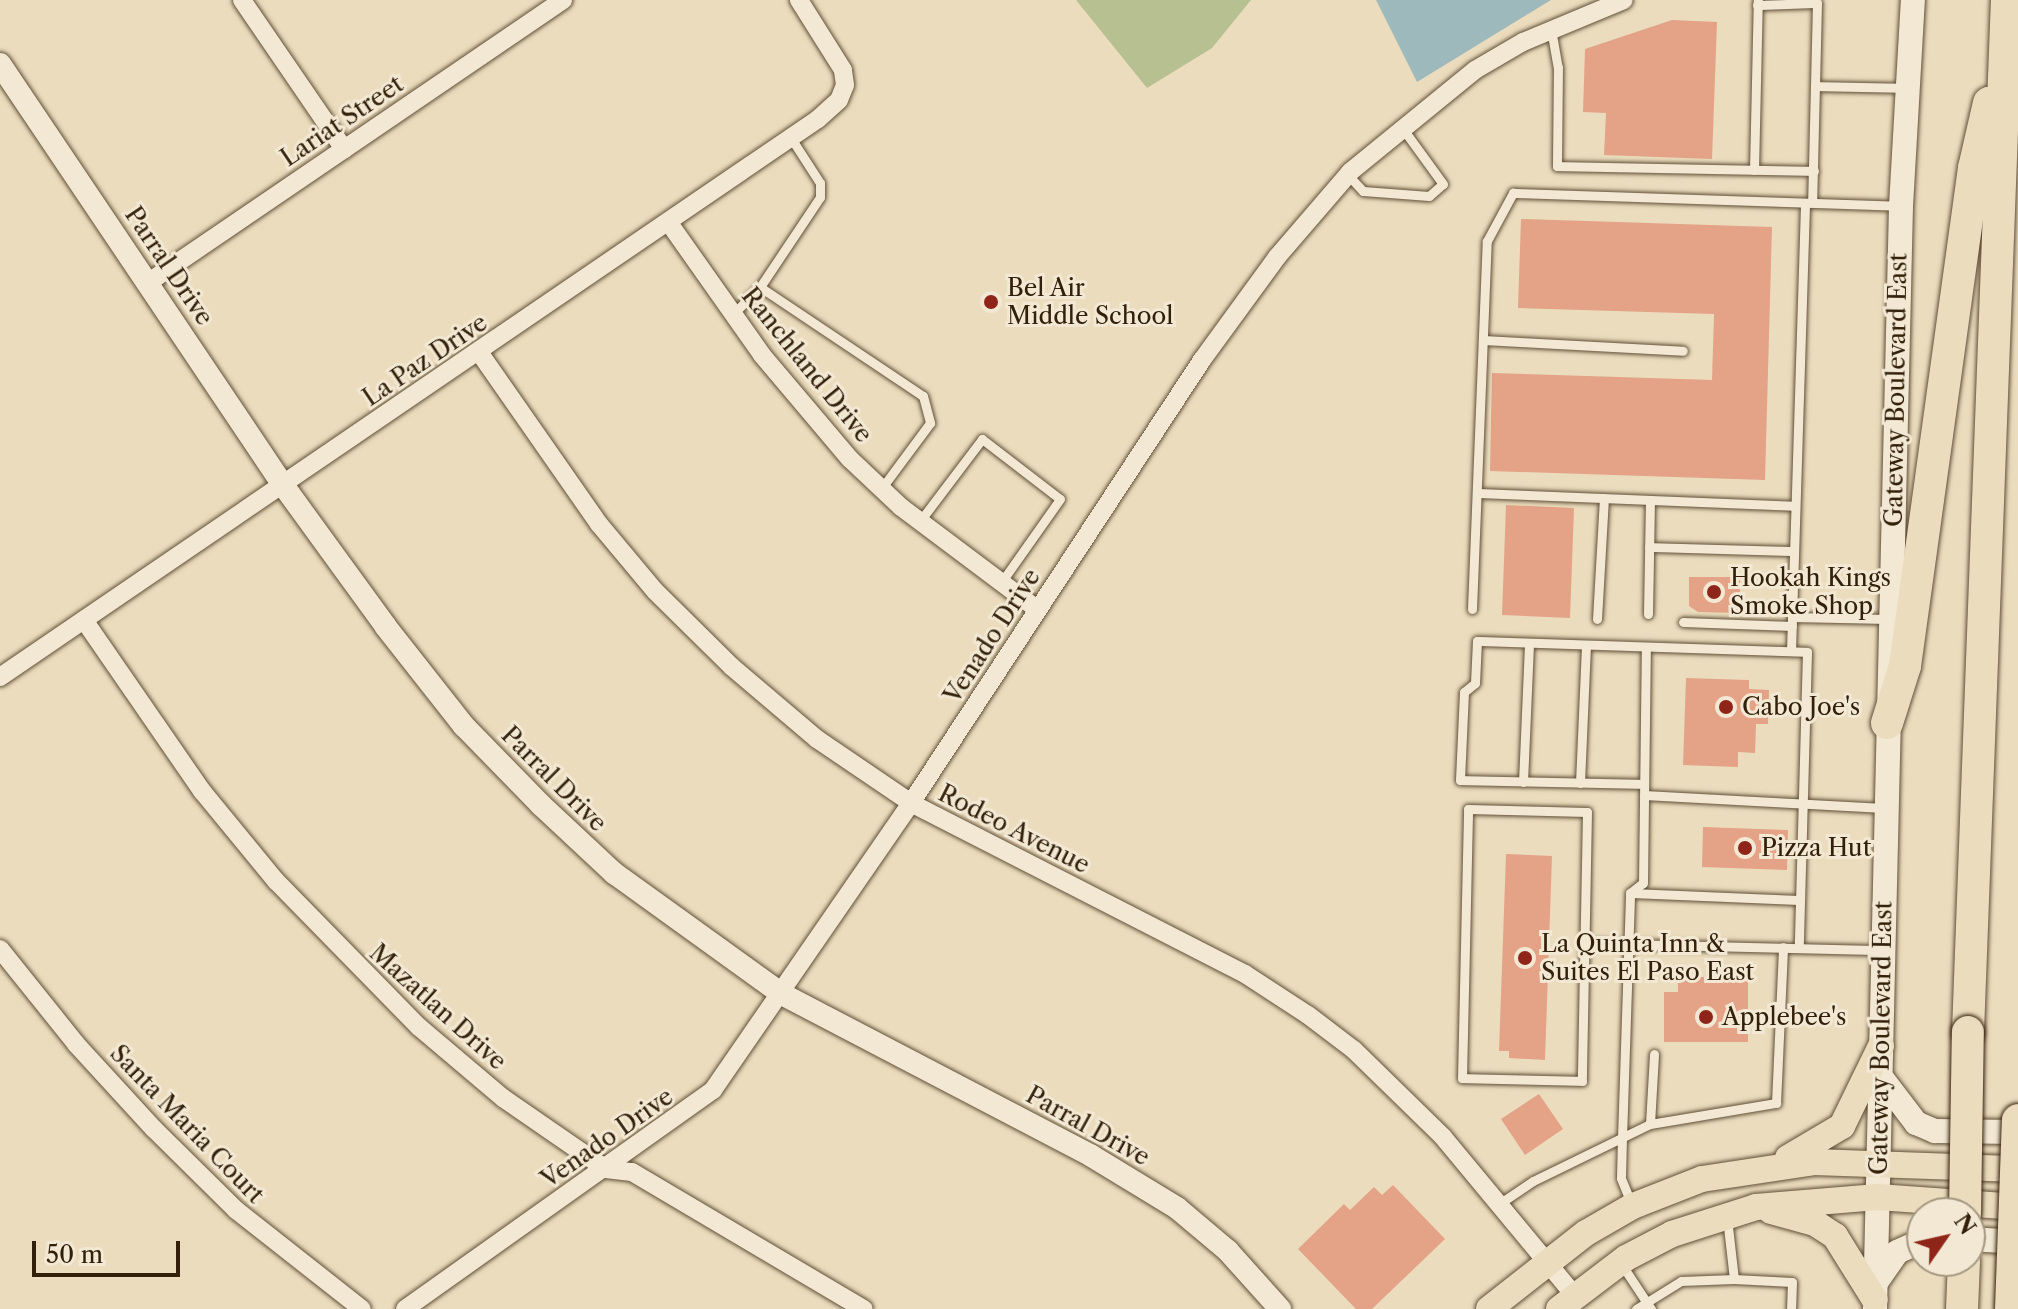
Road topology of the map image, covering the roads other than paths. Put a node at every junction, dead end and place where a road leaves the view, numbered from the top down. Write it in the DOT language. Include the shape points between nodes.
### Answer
graph roads {
  1 [pos="242,0"];
  2 [pos="526,0"];
  3 [pos="563,0"];
  4 [pos="799,0"];
  5 [pos="1624,0"];
  6 [pos="1913,0"];
  7 [pos="1758,3"];
  8 [pos="2007,15"];
  9 [pos="538,17"];
  10 [pos="1551,29"];
  11 [pos="0,64"];
  12 [pos="1815,86"];
  13 [pos="1908,88"];
  14 [pos="1401,127"];
  15 [pos="791,138"];
  16 [pos="344,149"];
  17 [pos="1754,170"];
  18 [pos="1814,171"];
  19 [pos="1348,175"];
  20 [pos="1809,203"];
  21 [pos="1901,206"];
  22 [pos="669,223"];
  23 [pos="149,282"];
  24 [pos="760,287"];
  25 [pos="733,314"];
  26 [pos="1483,340"];
  27 [pos="1683,351"];
  28 [pos="479,352"];
  29 [pos="283,485"];
  30 [pos="881,489"];
  31 [pos="1477,493"];
  32 [pos="1604,498"];
  33 [pos="1650,500"];
  34 [pos="1795,506"];
  35 [pos="919,522"];
  36 [pos="1649,547"];
  37 [pos="1794,551"];
  38 [pos="1000,584"];
  39 [pos="1472,609"];
  40 [pos="1038,610"];
  41 [pos="1648,614"];
  42 [pos="1597,619"];
  43 [pos="1890,619"];
  44 [pos="84,620"];
  45 [pos="1792,621"];
  46 [pos="1683,622"];
  47 [pos="1529,643"];
  48 [pos="1586,645"];
  49 [pos="1646,647"];
  50 [pos="1791,651"];
  51 [pos="0,677"];
  52 [pos="1887,723"];
  53 [pos="1523,782"];
  54 [pos="1580,783"];
  55 [pos="1644,790"];
  56 [pos="1803,801"];
  57 [pos="911,803"];
  58 [pos="1885,808"];
  59 [pos="1630,893"];
  60 [pos="1800,900"];
  61 [pos="1585,943"];
  62 [pos="1628,944"];
  63 [pos="1783,947"];
  64 [pos="1799,947"];
  65 [pos="0,949"];
  66 [pos="1882,950"];
  67 [pos="782,994"];
  68 [pos="1881,1046"];
  69 [pos="1654,1054"];
  70 [pos="1881,1077"];
  71 [pos="2018,1120"];
  72 [pos="1650,1124"];
  73 [pos="2018,1132"];
  74 [pos="1622,1138"];
  75 [pos="1879,1163"];
  76 [pos="1776,1164"];
  77 [pos="606,1169"];
  78 [pos="2018,1169"];
  79 [pos="1878,1197"];
  80 [pos="1965,1197"];
  81 [pos="1499,1204"];
  82 [pos="1633,1206"];
  83 [pos="1756,1207"];
  84 [pos="2018,1207"];
  85 [pos="1727,1214"];
  86 [pos="1986,1240"];
  87 [pos="2018,1242"];
  88 [pos="1906,1248"];
  89 [pos="1546,1262"];
  90 [pos="1620,1262"];
  91 [pos="1963,1277"];
  92 [pos="1734,1279"];
  93 [pos="1876,1297"];
  94 [pos="1572,1304"];
  95 [pos="1649,1305"];
  96 [pos="362,1309"];
  97 [pos="405,1309"];
  98 [pos="864,1309"];
  99 [pos="1280,1309"];
  100 [pos="1489,1309"];
  101 [pos="1636,1309"];
  102 [pos="1791,1309"];
  103 [pos="1962,1309"];
  104 [pos="2011,1309"];
  1 -- 16 [label="street"];
  2 -- 9 [label="street"];
  3 -- 9 [label="street, Lariat Street"];
  4 -- 15 [label="street, La Paz Drive" via="840,60 845,85 839,100"];
  5 -- 10 [label="street, Venado Drive"];
  6 -- 13 [label="main road, Gateway Boulevard East"];
  7 -- 12 [label="lane" via="1817,3"];
  7 -- 17 [label="lane"];
  8 -- 52 [label="highway" via="1974,168 1905,666"];
  8 -- 80 [label="highway, bridge"];
  9 -- 16 [label="street, Lariat Street"];
  10 -- 14 [label="street, Venado Drive" via="1475,70"];
  10 -- 17 [label="lane" via="1558,67 1557,166"];
  11 -- 23 [label="street, Parral Drive"];
  12 -- 13 [label="lane"];
  12 -- 18 [label="lane"];
  13 -- 21 [label="main road, Gateway Boulevard East"];
  14 -- 19 [label="street, Venado Drive"];
  14 -- 19 [label="lane" via="1443,184 1429,196 1363,191"];
  15 -- 22 [label="street, La Paz Drive"];
  15 -- 24 [label="lane" via="820,183 820,197"];
  16 -- 23 [label="street, Lariat Street"];
  17 -- 18 [label="lane"];
  18 -- 20 [label="lane"];
  19 -- 40 [label="street, Venado Drive" via="1277,257 1202,360"];
  20 -- 21 [label="lane"];
  20 -- 26 [label="lane" via="1513,193 1487,241"];
  20 -- 34 [label="lane"];
  21 -- 43 [label="main road, Gateway Boulevard East"];
  22 -- 25 [label="street, Ranchland Drive"];
  22 -- 28 [label="street, La Paz Drive"];
  23 -- 29 [label="street, Parral Drive"];
  24 -- 25 [label="lane"];
  24 -- 30 [label="lane" via="923,396 930,406 930,423"];
  25 -- 30 [label="street, Ranchland Drive" via="805,409"];
  26 -- 27 [label="lane"];
  26 -- 31 [label="lane"];
  28 -- 29 [label="street, La Paz Drive"];
  28 -- 57 [label="street, Rodeo Avenue" via="599,524 655,591 732,667 817,739"];
  29 -- 44 [label="street, La Paz Drive"];
  29 -- 67 [label="street, Parral Drive" via="464,726 530,794 614,873"];
  30 -- 35 [label="street, Ranchland Drive"];
  31 -- 32 [label="lane"];
  31 -- 39 [label="lane"];
  32 -- 33 [label="lane"];
  32 -- 42 [label="lane"];
  33 -- 34 [label="lane"];
  33 -- 36 [label="lane"];
  34 -- 37 [label="lane"];
  35 -- 38 [label="street, Ranchland Drive"];
  35 -- 38 [label="lane" via="982,439 1060,499"];
  36 -- 37 [label="lane"];
  36 -- 41 [label="lane"];
  37 -- 45 [label="lane"];
  38 -- 40 [label="street, Ranchland Drive"];
  40 -- 57 [label="street, Venado Drive"];
  43 -- 45 [label="lane"];
  43 -- 52 [label="main road, Gateway Boulevard East"];
  44 -- 51 [label="street, La Paz Drive"];
  44 -- 77 [label="street, Mazatlan Drive" via="202,791 337,949 503,1098"];
  45 -- 46 [label="lane"];
  45 -- 50 [label="lane"];
  47 -- 48 [label="lane"];
  47 -- 53 [label="lane"];
  47 -- 53 [label="lane" via="1477,641 1475,683 1464,692 1460,780"];
  48 -- 49 [label="lane"];
  48 -- 54 [label="lane"];
  49 -- 50 [label="lane"];
  49 -- 55 [label="lane"];
  50 -- 56 [label="lane" via="1807,652"];
  52 -- 58 [label="main road, Gateway Boulevard East"];
  53 -- 54 [label="lane"];
  54 -- 55 [label="lane"];
  55 -- 56 [label="lane"];
  55 -- 59 [label="lane" via="1643,883"];
  56 -- 58 [label="lane"];
  56 -- 60 [label="lane"];
  57 -- 67 [label="street, Venado Drive"];
  57 -- 81 [label="street, Rodeo Avenue" via="1245,974 1308,1015 1404,1097"];
  58 -- 66 [label="main road, Gateway Boulevard East"];
  59 -- 60 [label="lane"];
  59 -- 62 [label="lane"];
  60 -- 64 [label="lane"];
  61 -- 61 [label="lane" via="1587,812 1468,809 1462,1078 1582,1081"];
  61 -- 62 [label="lane"];
  62 -- 63 [label="lane"];
  62 -- 74 [label="lane"];
  63 -- 64 [label="lane"];
  63 -- 72 [label="lane" via="1776,1103"];
  64 -- 66 [label="lane"];
  65 -- 96 [label="street, Santa Maria Court" via="76,1044 154,1129 236,1210"];
  66 -- 68 [label="main road, Gateway Boulevard East"];
  67 -- 77 [label="street, Venado Drive" via="713,1090"];
  67 -- 99 [label="street, Parral Drive" via="1135,1180 1228,1251"];
  68 -- 70 [label="main road, Gateway Boulevard East"];
  68 -- 76 [label="main road" via="1842,1126"];
  69 -- 72 [label="lane"];
  70 -- 73 [label="main road" via="1916,1123 1935,1131"];
  70 -- 75 [label="main road, Gateway Boulevard East"];
  71 -- 104 [label="highway, bridge"];
  72 -- 74 [label="lane"];
  74 -- 81 [label="lane" via="1533,1181"];
  74 -- 82 [label="lane" via="1621,1178"];
  75 -- 76 [label="main road"];
  75 -- 78 [label="main road"];
  75 -- 79 [label="main road, Gateway Boulevard East"];
  76 -- 82 [label="main road" via="1702,1179"];
  77 -- 97 [label="street, Venado Drive"];
  77 -- 98 [label="street, Mazatlan Drive" via="632,1172"];
  79 -- 83 [label="main road"];
  79 -- 84 [label="main road"];
  79 -- 93 [label="main road, Gateway Boulevard East"];
  81 -- 89 [label="street, Rodeo Avenue"];
  82 -- 89 [label="main road"];
  83 -- 85 [label="main road"];
  83 -- 93 [label="main road" via="1815,1223 1835,1236"];
  85 -- 90 [label="main road" via="1672,1234"];
  85 -- 92 [label="lane"];
  86 -- 87 [label="main road"];
  88 -- 93 [label="main road" via="1897,1252"];
  89 -- 94 [label="street, Rodeo Avenue"];
  89 -- 100 [label="main road"];
  90 -- 94 [label="main road"];
  90 -- 95 [label="lane"];
  91 -- 103 [label="highway"];
  92 -- 95 [label="lane" via="1681,1281"];
  92 -- 102 [label="lane" via="1792,1282"];
  95 -- 101 [label="lane"];
}
